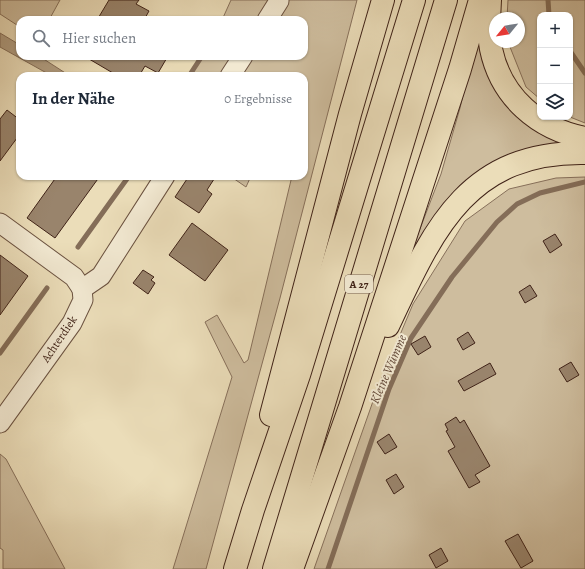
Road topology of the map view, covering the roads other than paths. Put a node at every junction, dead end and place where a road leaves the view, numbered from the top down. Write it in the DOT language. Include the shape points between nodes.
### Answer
graph roads {
  1 [pos="370,0"];
  2 [pos="382,0"];
  3 [pos="414,0"];
  4 [pos="446,0"];
  5 [pos="480,0"];
  6 [pos="490,0"];
  7 [pos="279,1"];
  8 [pos="269,16"];
  9 [pos="240,60"];
  10 [pos="233,72"];
  11 [pos="350,114"];
  12 [pos="585,138"];
  13 [pos="585,153"];
  14 [pos="162,180"];
  15 [pos="0,223"];
  16 [pos="82,289"];
  17 [pos="350,407"];
  18 [pos="0,423"];
  19 [pos="253,510"];
  20 [pos="235,569"];
  21 [pos="274,569"];
  22 [pos="292,569"];
  1 -- 11 [label="highway"];
  2 -- 11 [label="highway"];
  3 -- 19 [label="highway, A 27" via="299,375"];
  4 -- 21 [label="highway, A 27"];
  5 -- 17 [label="highway"];
  6 -- 12 [label="highway" via="491,48 495,64 510,93 525,110 543,124"];
  7 -- 8 [label="street"];
  9 -- 10 [label="street"];
  11 -- 19 [label="highway" via="268,430"];
  13 -- 17 [label="highway" via="543,155 511,165 481,182 454,206 414,270"];
  14 -- 16 [label="street" via="101,276"];
  15 -- 16 [label="street" via="74,277"];
  16 -- 18 [label="street, Achterdiek" via="83,300 72,323"];
  17 -- 22 [label="highway"];
  19 -- 20 [label="highway, A 27"];
}
